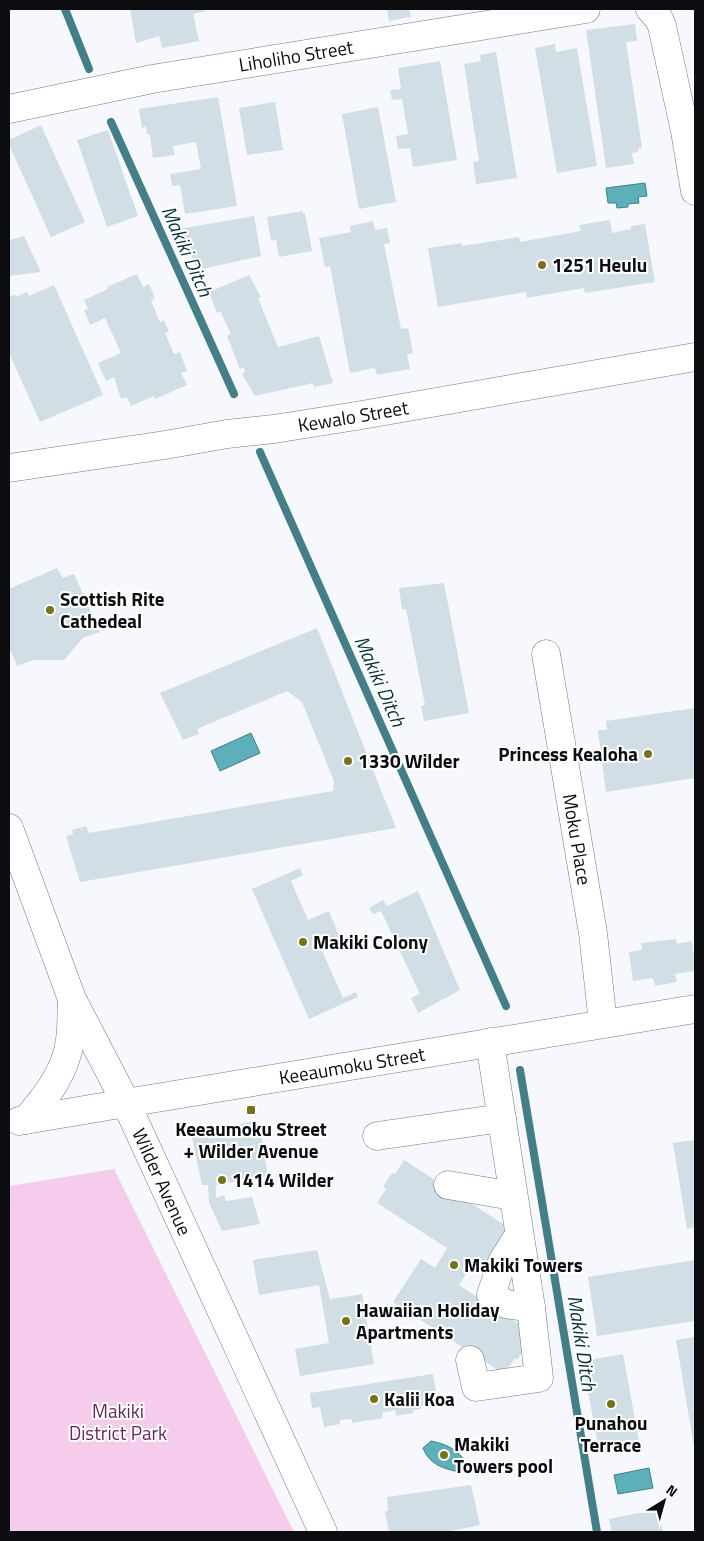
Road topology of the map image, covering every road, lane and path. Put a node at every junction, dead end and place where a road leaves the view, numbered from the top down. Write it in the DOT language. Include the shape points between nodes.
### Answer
graph roads {
  1 [pos="586,9"];
  2 [pos="654,14"];
  3 [pos="9,109"];
  4 [pos="695,191"];
  5 [pos="695,357"];
  6 [pos="9,468"];
  7 [pos="546,654"];
  8 [pos="9,828"];
  9 [pos="72,1000"];
  10 [pos="695,1009"];
  11 [pos="604,1023"];
  12 [pos="490,1042"];
  13 [pos="126,1103"];
  14 [pos="502,1118"];
  15 [pos="17,1121"];
  16 [pos="377,1136"];
  17 [pos="448,1185"];
  18 [pos="513,1196"];
  19 [pos="519,1235"];
  20 [pos="531,1308"];
  21 [pos="470,1360"];
  22 [pos="323,1532"];
  1 -- 3 [label="street, Liholiho Street" via="152,79"];
  2 -- 4 [label="street" via="664,35"];
  5 -- 6 [label="street, Kewalo Street" via="346,418"];
  7 -- 11 [label="street, Moku Place" via="593,933"];
  8 -- 9 [label="street, Wilder Avenue"];
  9 -- 13 [label="street, Wilder Avenue"];
  9 -- 15 [label="street" via="70,1040 64,1064 44,1099"];
  10 -- 11 [label="street, Keeaumoku Street"];
  11 -- 12 [label="street, Keeaumoku Street"];
  12 -- 13 [label="street, Keeaumoku Street"];
  12 -- 14 [label="street"];
  13 -- 15 [label="street, Keeaumoku Street"];
  13 -- 22 [label="street, Wilder Avenue"];
  14 -- 16 [label="street"];
  14 -- 18 [label="street"];
  17 -- 18 [label="street"];
  18 -- 19 [label="street"];
  19 -- 20 [label="street"];
  19 -- 20 [label="street" via="502,1262 491,1295 506,1304"];
  20 -- 21 [label="street" via="539,1378 476,1387"];
}
